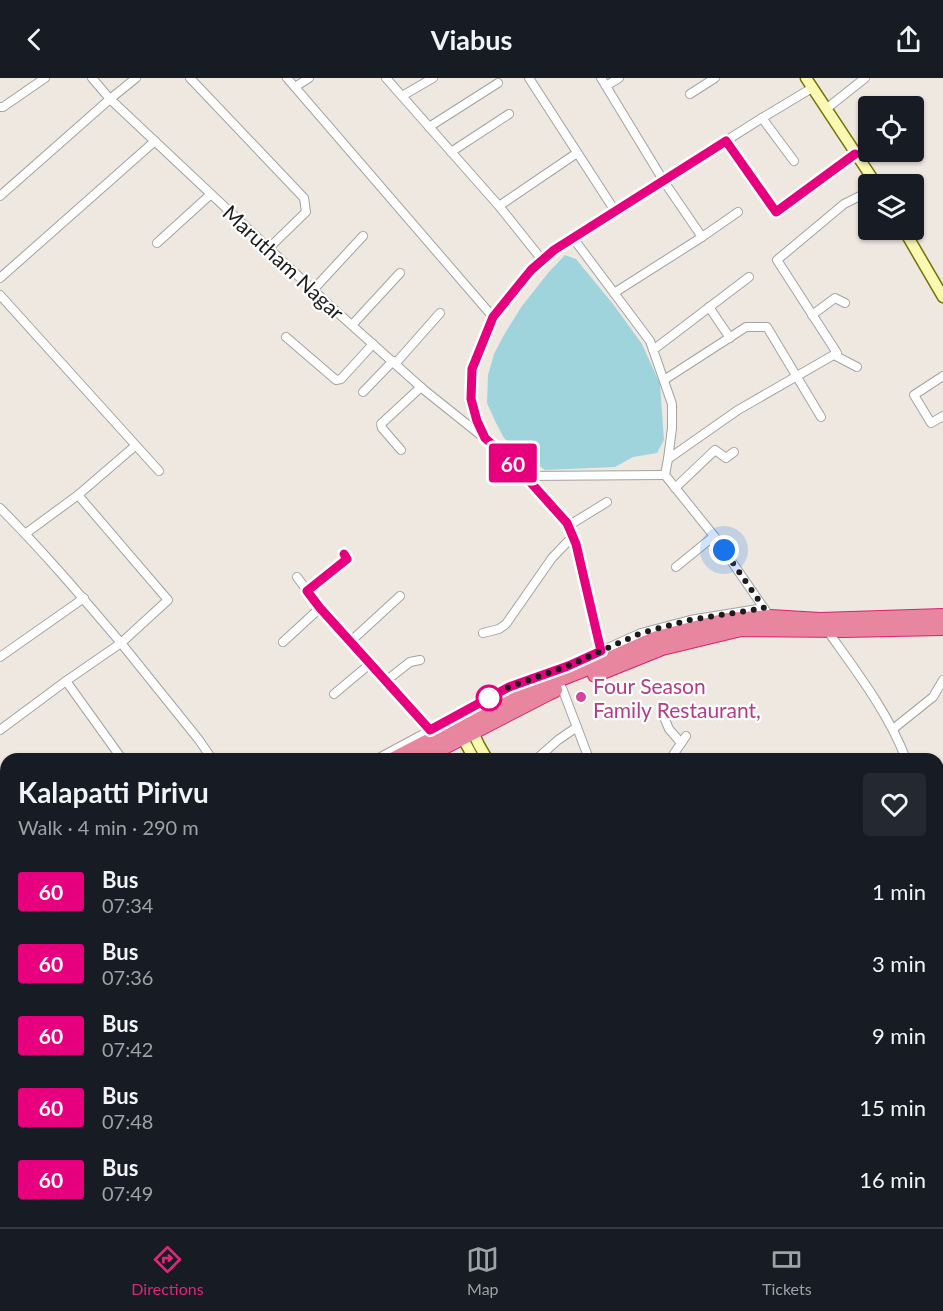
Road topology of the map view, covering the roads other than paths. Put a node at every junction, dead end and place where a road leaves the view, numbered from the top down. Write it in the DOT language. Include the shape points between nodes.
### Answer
graph roads {
  1 [pos="45,78"];
  2 [pos="92,78"];
  3 [pos="136,78"];
  4 [pos="190,78"];
  5 [pos="287,78"];
  6 [pos="309,78"];
  7 [pos="386,78"];
  8 [pos="433,78"];
  9 [pos="529,78"];
  10 [pos="601,78"];
  11 [pos="619,78"];
  12 [pos="714,78"];
  13 [pos="865,78"];
  14 [pos="809,83"];
  15 [pos="498,84"];
  16 [pos="606,86"];
  17 [pos="295,87"];
  18 [pos="690,94"];
  19 [pos="402,96"];
  20 [pos="110,99"];
  21 [pos="0,107"];
  22 [pos="826,109"];
  23 [pos="509,114"];
  24 [pos="762,118"];
  25 [pos="429,127"];
  26 [pos="155,141"];
  27 [pos="726,141"];
  28 [pos="451,152"];
  29 [pos="577,153"];
  30 [pos="855,154"];
  31 [pos="794,161"];
  32 [pos="869,174"];
  33 [pos="663,180"];
  34 [pos="211,194"];
  35 [pos="0,196"];
  36 [pos="858,197"];
  37 [pos="499,206"];
  38 [pos="615,211"];
  39 [pos="738,212"];
  40 [pos="363,236"];
  41 [pos="702,237"];
  42 [pos="573,238"];
  43 [pos="910,240"];
  44 [pos="157,243"];
  45 [pos="269,248"];
  46 [pos="543,261"];
  47 [pos="400,273"];
  48 [pos="749,277"];
  49 [pos="0,278"];
  50 [pos="313,290"];
  51 [pos="614,293"];
  52 [pos="0,295"];
  53 [pos="943,297"];
  54 [pos="845,303"];
  55 [pos="710,307"];
  56 [pos="440,313"];
  57 [pos="812,315"];
  58 [pos="493,317"];
  59 [pos="352,325"];
  60 [pos="286,337"];
  61 [pos="730,338"];
  62 [pos="373,344"];
  63 [pos="653,350"];
  64 [pos="834,355"];
  65 [pos="394,363"];
  66 [pos="858,367"];
  67 [pos="943,376"];
  68 [pos="795,377"];
  69 [pos="664,380"];
  70 [pos="421,387"];
  71 [pos="363,392"];
  72 [pos="943,416"];
  73 [pos="820,417"];
  74 [pos="485,438"];
  75 [pos="135,446"];
  76 [pos="401,450"];
  77 [pos="734,452"];
  78 [pos="668,459"];
  79 [pos="159,471"];
  80 [pos="665,475"];
  81 [pos="525,476"];
  82 [pos="675,488"];
  83 [pos="78,495"];
  84 [pos="607,502"];
  85 [pos="0,508"];
  86 [pos="568,526"];
  87 [pos="25,534"];
  88 [pos="573,536"];
  89 [pos="714,536"];
  90 [pos="344,554"];
  91 [pos="676,567"];
  92 [pos="297,577"];
  93 [pos="307,591"];
  94 [pos="400,596"];
  95 [pos="84,598"];
  96 [pos="320,608"];
  97 [pos="767,613"];
  98 [pos="943,616"];
  99 [pos="943,628"];
  100 [pos="827,630"];
  101 [pos="483,633"];
  102 [pos="351,641"];
  103 [pos="283,642"];
  104 [pos="121,643"];
  105 [pos="602,656"];
  106 [pos="0,657"];
  107 [pos="420,660"];
  108 [pos="371,663"];
  109 [pos="387,680"];
  110 [pos="943,680"];
  111 [pos="66,681"];
  112 [pos="562,688"];
  113 [pos="334,694"];
  114 [pos="663,715"];
  115 [pos="576,727"];
  116 [pos="893,729"];
  117 [pos="0,730"];
  118 [pos="430,730"];
  119 [pos="462,731"];
  120 [pos="118,753"];
  121 [pos="208,753"];
  122 [pos="388,753"];
  123 [pos="409,753"];
  124 [pos="430,753"];
  125 [pos="442,753"];
  126 [pos="471,753"];
  127 [pos="482,753"];
  128 [pos="543,753"];
  129 [pos="587,753"];
  130 [pos="674,753"];
  131 [pos="903,753"];
  1 -- 21 [label="street"];
  2 -- 20 [label="street, Marutham Nagar"];
  3 -- 20 [label="street"];
  4 -- 45 [label="street" via="304,198 306,212"];
  5 -- 17 [label="street"];
  6 -- 17 [label="street"];
  7 -- 19 [label="street"];
  8 -- 19 [label="street"];
  9 -- 29 [label="street"];
  10 -- 16 [label="street"];
  11 -- 16 [label="street"];
  12 -- 18 [label="street"];
  13 -- 22 [label="street"];
  14 -- 22 [label="main road"];
  14 -- 24 [label="street"];
  15 -- 25 [label="street"];
  16 -- 33 [label="street"];
  17 -- 58 [label="street"];
  19 -- 25 [label="street"];
  20 -- 26 [label="street, Marutham Nagar"];
  20 -- 35 [label="street"];
  22 -- 30 [label="main road"];
  23 -- 28 [label="street"];
  24 -- 27 [label="street"];
  24 -- 31 [label="street"];
  25 -- 28 [label="street"];
  26 -- 34 [label="street, Marutham Nagar"];
  26 -- 49 [label="street"];
  27 -- 30 [label="street" via="776,212"];
  27 -- 33 [label="street"];
  28 -- 37 [label="street"];
  29 -- 37 [label="street"];
  29 -- 38 [label="street"];
  30 -- 32 [label="main road"];
  33 -- 38 [label="street"];
  33 -- 41 [label="street"];
  34 -- 44 [label="street"];
  34 -- 45 [label="street, Marutham Nagar"];
  36 -- 57 [label="street" via="844,204 777,260"];
  37 -- 46 [label="street"];
  38 -- 42 [label="street"];
  39 -- 41 [label="street"];
  40 -- 50 [label="street"];
  41 -- 51 [label="street"];
  42 -- 46 [label="street"];
  42 -- 51 [label="street"];
  43 -- 53 [label="main road"];
  45 -- 50 [label="street, Marutham Nagar"];
  46 -- 58 [label="street"];
  47 -- 59 [label="street"];
  48 -- 55 [label="street"];
  50 -- 59 [label="street, Marutham Nagar"];
  51 -- 63 [label="street"];
  52 -- 75 [label="street"];
  54 -- 57 [label="street" via="835,298"];
  55 -- 61 [label="street"];
  55 -- 63 [label="street"];
  56 -- 65 [label="street"];
  57 -- 64 [label="street" via="837,353"];
  58 -- 74 [label="street" via="472,369 471,399"];
  59 -- 62 [label="street, Marutham Nagar"];
  60 -- 62 [label="street" via="336,380"];
  61 -- 68 [label="street" via="746,327 767,327"];
  61 -- 69 [label="street"];
  62 -- 65 [label="street, Marutham Nagar"];
  63 -- 69 [label="street"];
  64 -- 66 [label="street"];
  64 -- 68 [label="street"];
  65 -- 70 [label="street, Marutham Nagar"];
  65 -- 71 [label="street"];
  67 -- 72 [label="street" via="914,395 931,423"];
  68 -- 73 [label="street"];
  68 -- 78 [label="street" via="738,410"];
  69 -- 78 [label="street" via="672,404"];
  70 -- 74 [label="street, Marutham Nagar"];
  70 -- 76 [label="street" via="381,424"];
  74 -- 81 [label="street, Marutham Nagar"];
  75 -- 79 [label="street"];
  75 -- 83 [label="street"];
  77 -- 82 [label="street" via="726,458 715,450"];
  78 -- 80 [label="street"];
  80 -- 81 [label="street"];
  80 -- 82 [label="street"];
  81 -- 86 [label="street, Marutham Nagar"];
  82 -- 89 [label="street"];
  83 -- 87 [label="street"];
  83 -- 104 [label="street" via="168,600"];
  84 -- 86 [label="street"];
  85 -- 87 [label="street"];
  86 -- 88 [label="street, Marutham Nagar"];
  87 -- 95 [label="street"];
  88 -- 101 [label="street" via="552,558 506,624"];
  88 -- 105 [label="street, Marutham Nagar"];
  89 -- 91 [label="street"];
  89 -- 97 [label="street"];
  90 -- 93 [label="street" via="347,559"];
  92 -- 93 [label="street"];
  93 -- 96 [label="street"];
  94 -- 102 [label="street"];
  95 -- 104 [label="street"];
  95 -- 106 [label="street"];
  96 -- 102 [label="street"];
  96 -- 103 [label="street"];
  97 -- 98 [label="highway" via="820,620"];
  97 -- 105 [label="highway" via="657,638"];
  99 -- 100 [label="highway"];
  100 -- 112 [label="highway" via="741,629 662,648"];
  100 -- 116 [label="street"];
  102 -- 108 [label="street"];
  104 -- 111 [label="street"];
  104 -- 121 [label="street"];
  105 -- 118 [label="street" via="509,687"];
  105 -- 119 [label="highway" via="507,700"];
  107 -- 109 [label="street" via="410,662"];
  108 -- 109 [label="street"];
  108 -- 113 [label="street"];
  109 -- 118 [label="street"];
  110 -- 116 [label="street" via="933,697"];
  111 -- 117 [label="street"];
  111 -- 120 [label="street"];
  112 -- 115 [label="street"];
  112 -- 119 [label="highway"];
  114 -- 130 [label="street" via="669,729 683,740"];
  115 -- 128 [label="street"];
  115 -- 129 [label="street"];
  116 -- 131 [label="street"];
  118 -- 122 [label="street"];
  119 -- 123 [label="highway"];
  119 -- 124 [label="highway"];
  119 -- 125 [label="street"];
  119 -- 126 [label="main road"];
  119 -- 127 [label="main road"];
}
